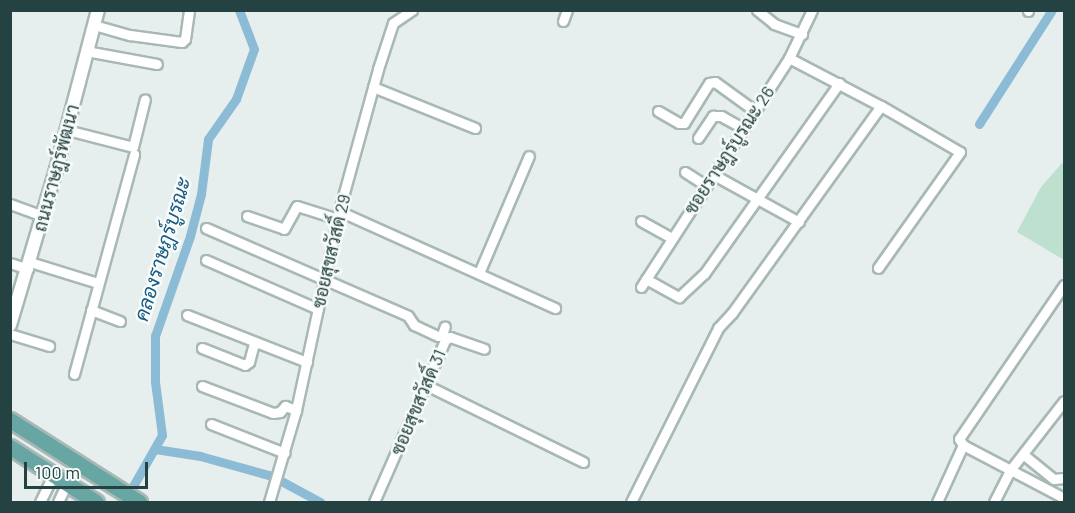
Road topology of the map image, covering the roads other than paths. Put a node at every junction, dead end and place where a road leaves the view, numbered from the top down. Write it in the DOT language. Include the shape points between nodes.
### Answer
graph roads {
  1 [pos="98,10"];
  2 [pos="189,10"];
  3 [pos="412,10"];
  4 [pos="567,10"];
  5 [pos="757,10"];
  6 [pos="812,10"];
  7 [pos="563,21"];
  8 [pos="94,25"];
  9 [pos="802,33"];
  10 [pos="86,51"];
  11 [pos="789,58"];
  12 [pos="157,64"];
  13 [pos="839,83"];
  14 [pos="373,87"];
  15 [pos="145,99"];
  16 [pos="882,106"];
  17 [pos="658,111"];
  18 [pos="755,111"];
  19 [pos="475,128"];
  20 [pos="742,128"];
  21 [pos="67,130"];
  22 [pos="698,138"];
  23 [pos="134,154"];
  24 [pos="529,156"];
  25 [pos="685,172"];
  26 [pos="714,175"];
  27 [pos="705,185"];
  28 [pos="756,200"];
  29 [pos="10,204"];
  30 [pos="339,215"];
  31 [pos="43,216"];
  32 [pos="247,216"];
  33 [pos="641,221"];
  34 [pos="799,222"];
  35 [pos="206,228"];
  36 [pos="672,238"];
  37 [pos="206,260"];
  38 [pos="10,263"];
  39 [pos="29,265"];
  40 [pos="878,268"];
  41 [pos="479,273"];
  42 [pos="325,280"];
  43 [pos="98,284"];
  44 [pos="1065,285"];
  45 [pos="555,308"];
  46 [pos="13,309"];
  47 [pos="318,309"];
  48 [pos="91,310"];
  49 [pos="187,315"];
  50 [pos="120,321"];
  51 [pos="10,326"];
  52 [pos="445,326"];
  53 [pos="10,334"];
  54 [pos="254,343"];
  55 [pos="49,346"];
  56 [pos="202,348"];
  57 [pos="483,349"];
  58 [pos="307,362"];
  59 [pos="74,374"];
  60 [pos="426,385"];
  61 [pos="202,386"];
  62 [pos="1065,401"];
  63 [pos="296,410"];
  64 [pos="10,420"];
  65 [pos="211,424"];
  66 [pos="963,445"];
  67 [pos="10,447"];
  68 [pos="285,453"];
  69 [pos="1024,454"];
  70 [pos="583,462"];
  71 [pos="1011,469"];
  72 [pos="53,475"];
  73 [pos="1065,478"];
  74 [pos="67,483"];
  75 [pos="1065,498"];
  76 [pos="40,502"];
  77 [pos="58,502"];
  78 [pos="96,502"];
  79 [pos="139,502"];
  80 [pos="269,502"];
  81 [pos="375,502"];
  82 [pos="632,502"];
  83 [pos="937,502"];
  84 [pos="994,502"];
  1 -- 8 [label="street, ถนนราษฎร์พัฒนา"];
  2 -- 8 [label="street" via="182,42"];
  3 -- 14 [label="street, ซอยสุขสวัสดิ์ 29" via="393,23"];
  4 -- 7 [label="street"];
  5 -- 9 [label="street" via="774,24"];
  6 -- 9 [label="street, ซอยราษฎร์บูรณะ 26"];
  8 -- 10 [label="street, ถนนราษฎร์พัฒนา"];
  9 -- 11 [label="street, ซอยราษฎร์บูรณะ 26"];
  10 -- 12 [label="street"];
  10 -- 21 [label="street, ถนนราษฎร์พัฒนา"];
  11 -- 13 [label="street"];
  11 -- 18 [label="street, ซอยราษฎร์บูรณะ 26"];
  13 -- 16 [label="street"];
  13 -- 28 [label="street"];
  14 -- 19 [label="street"];
  14 -- 30 [label="street, ซอยสุขสวัสดิ์ 29"];
  15 -- 21 [label="street" via="133,147"];
  16 -- 34 [label="street"];
  16 -- 40 [label="street" via="960,153"];
  17 -- 18 [label="street" via="684,123 709,83 715,82"];
  18 -- 20 [label="street, ซอยราษฎร์บูรณะ 26"];
  20 -- 22 [label="street" via="722,116 713,116"];
  20 -- 26 [label="street, ซอยราษฎร์บูรณะ 26"];
  21 -- 31 [label="street, ถนนราษฎร์พัฒนา"];
  23 -- 43 [label="street"];
  24 -- 41 [label="street"];
  25 -- 27 [label="street"];
  26 -- 27 [label="street, ซอยราษฎร์บูรณะ 26"];
  26 -- 28 [label="street"];
  27 -- 36 [label="street, ซอยราษฎร์บูรณะ 26"];
  28 -- 34 [label="street"];
  28 -- 36 [label="street, ซอยราษฎร์บูรณะ 26" via="704,274 676,296 644,283"];
  29 -- 31 [label="street"];
  30 -- 32 [label="street" via="297,206 284,229"];
  30 -- 41 [label="street"];
  30 -- 42 [label="street, ซอยสุขสวัสดิ์ 29"];
  31 -- 39 [label="street, ถนนราษฎร์พัฒนา"];
  33 -- 36 [label="street"];
  34 -- 82 [label="street" via="718,328"];
  35 -- 42 [label="street"];
  37 -- 47 [label="street"];
  38 -- 39 [label="street"];
  39 -- 43 [label="street"];
  39 -- 46 [label="street, ถนนราษฎร์พัฒนา"];
  41 -- 45 [label="street"];
  42 -- 47 [label="street, ซอยสุขสวัสดิ์ 29"];
  42 -- 52 [label="street" via="408,316 414,325 438,336"];
  43 -- 48 [label="street"];
  44 -- 66 [label="street" via="959,435"];
  46 -- 51 [label="street, ถนนราษฎร์พัฒนา"];
  47 -- 58 [label="street, ซอยสุขสวัสดิ์ 29"];
  48 -- 50 [label="street"];
  48 -- 59 [label="street"];
  49 -- 54 [label="street"];
  53 -- 55 [label="street"];
  54 -- 56 [label="street" via="245,365"];
  54 -- 58 [label="street"];
  57 -- 60 [label="street, ซอยสุขสวัสดิ์ 31" via="447,337"];
  58 -- 63 [label="street, ซอยสุขสวัสดิ์ 29"];
  60 -- 70 [label="street"];
  60 -- 81 [label="street, ซอยสุขสวัสดิ์ 31"];
  61 -- 63 [label="street" via="273,413 285,406"];
  62 -- 69 [label="street"];
  63 -- 68 [label="street, ซอยสุขสวัสดิ์ 29"];
  64 -- 79 [label="main road"];
  65 -- 68 [label="street"];
  66 -- 71 [label="street"];
  66 -- 83 [label="street"];
  67 -- 72 [label="main road"];
  68 -- 80 [label="street, ซอยสุขสวัสดิ์ 29"];
  69 -- 71 [label="street"];
  69 -- 73 [label="street" via="1054,479"];
  71 -- 75 [label="street"];
  71 -- 84 [label="street"];
  72 -- 74 [label="main road"];
  72 -- 76 [label="street"];
  74 -- 77 [label="street"];
  74 -- 78 [label="main road"];
}
